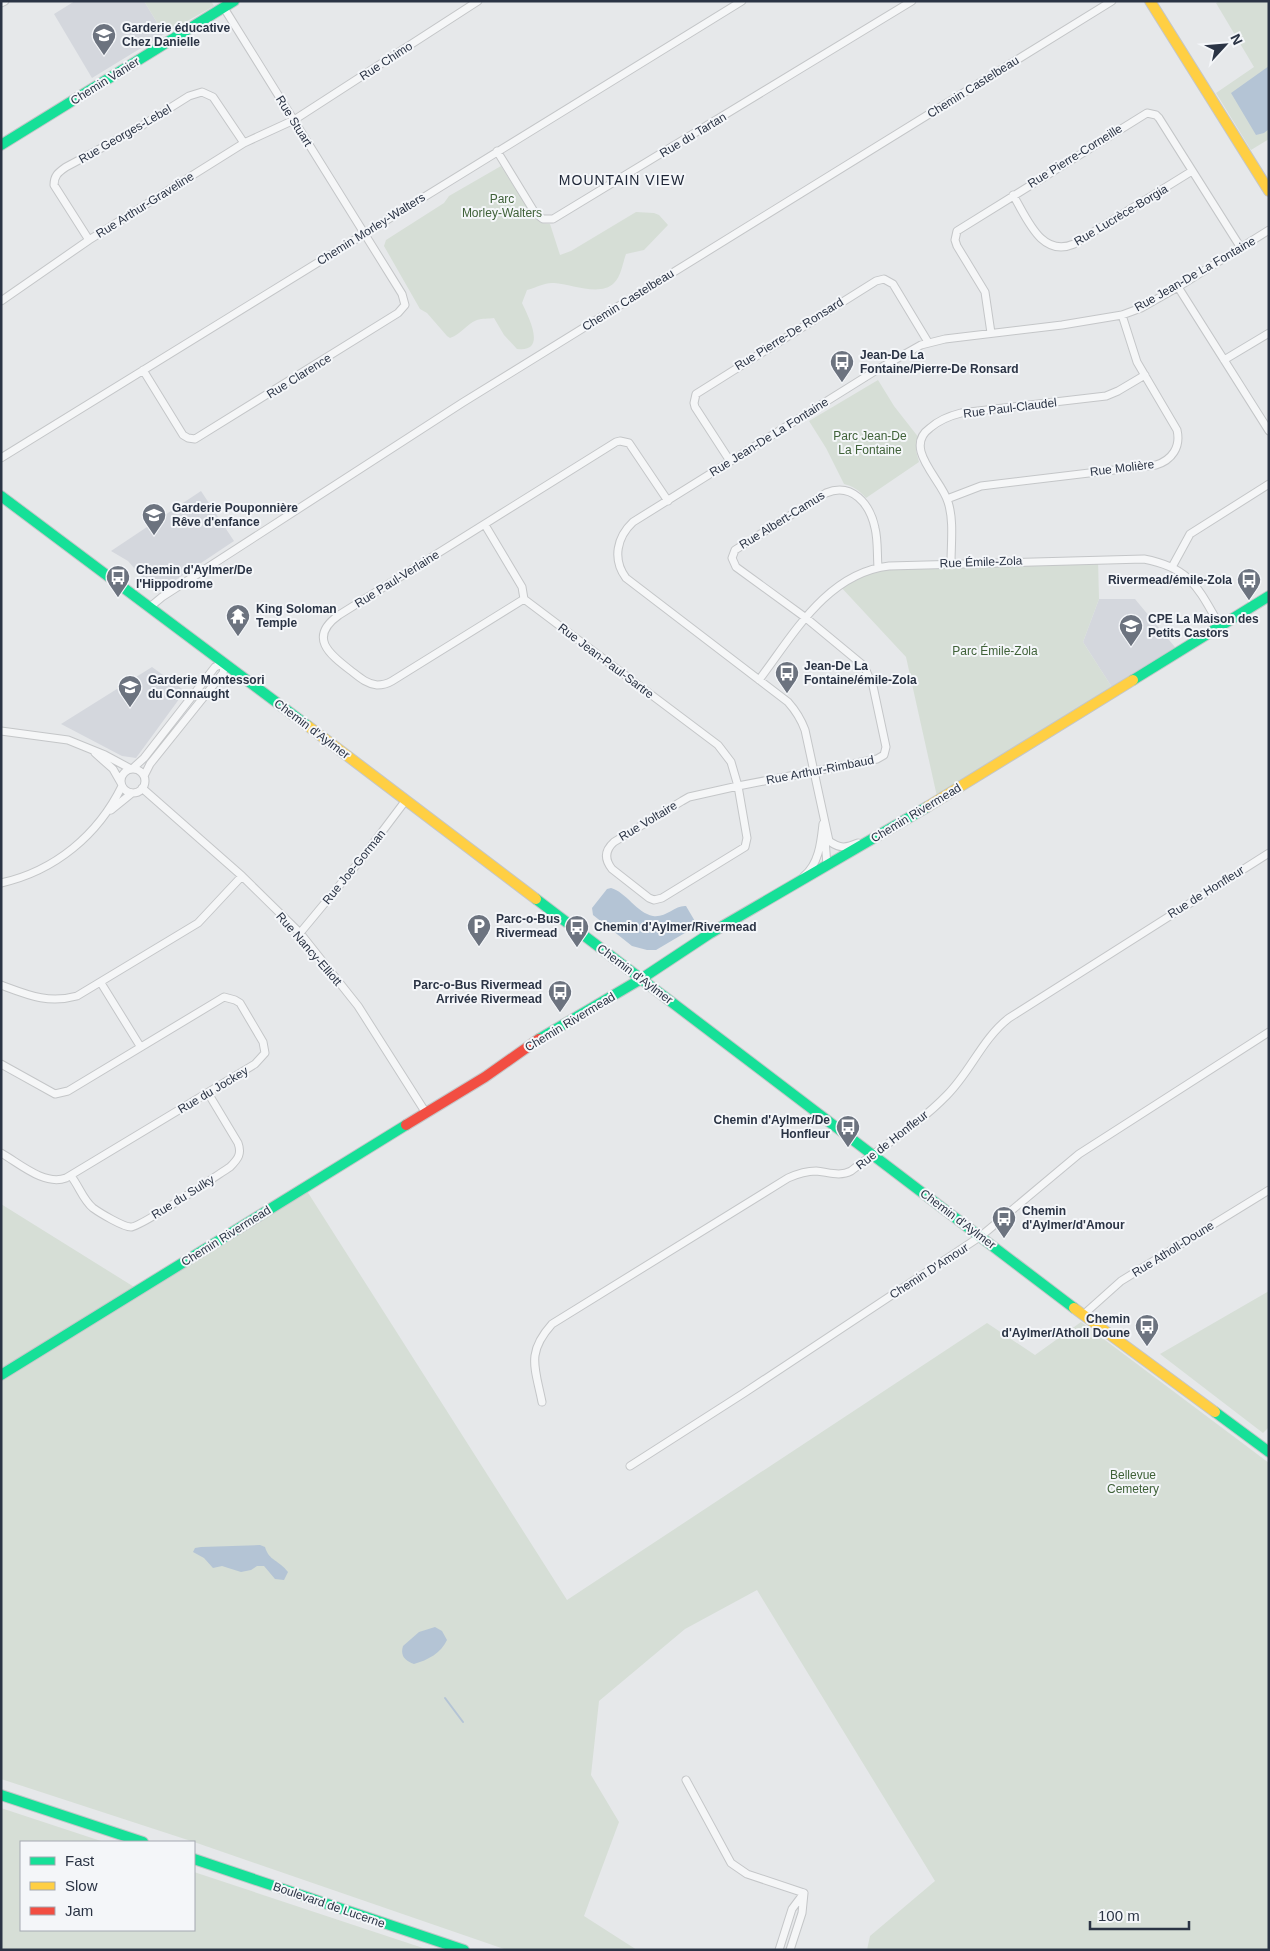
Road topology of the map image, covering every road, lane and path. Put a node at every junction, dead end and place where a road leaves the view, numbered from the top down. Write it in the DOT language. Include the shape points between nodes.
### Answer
graph roads {
  1 [pos="4,1"];
  2 [pos="234,1"];
  3 [pos="478,1"];
  4 [pos="742,1"];
  5 [pos="912,1"];
  6 [pos="1112,1"];
  7 [pos="1150,1"];
  8 [pos="1,3"];
  9 [pos="224,8"];
  10 [pos="294,120"];
  11 [pos="244,143"];
  12 [pos="1,145"];
  13 [pos="497,151"];
  14 [pos="1192,171"];
  15 [pos="1269,191"];
  16 [pos="1013,195"];
  17 [pos="1269,230"];
  18 [pos="364,233"];
  19 [pos="89,240"];
  20 [pos="1241,248"];
  21 [pos="1178,287"];
  22 [pos="1,301"];
  23 [pos="1122,315"];
  24 [pos="991,333"];
  25 [pos="1269,333"];
  26 [pos="928,342"];
  27 [pos="1224,360"];
  28 [pos="143,370"];
  29 [pos="1145,375"];
  30 [pos="1269,431"];
  31 [pos="1,458"];
  32 [pos="730,461"];
  33 [pos="1269,484"];
  34 [pos="1,496"];
  35 [pos="948,499"];
  36 [pos="668,500"];
  37 [pos="485,525"];
  38 [pos="951,563"];
  39 [pos="878,567"];
  40 [pos="1172,567"];
  41 [pos="1269,596"];
  42 [pos="524,599"];
  43 [pos="150,608"];
  44 [pos="806,618"];
  45 [pos="1220,626"];
  46 [pos="225,663"];
  47 [pos="760,680"];
  48 [pos="1,731"];
  49 [pos="91,750"];
  50 [pos="132,769"];
  51 [pos="813,772"];
  52 [pos="144,776"];
  53 [pos="122,784"];
  54 [pos="738,786"];
  55 [pos="142,788"];
  56 [pos="132,793"];
  57 [pos="406,800"];
  58 [pos="107,813"];
  59 [pos="823,819"];
  60 [pos="877,836"];
  61 [pos="1269,853"];
  62 [pos="827,866"];
  63 [pos="242,876"];
  64 [pos="1,882"];
  65 [pos="781,892"];
  66 [pos="300,933"];
  67 [pos="641,979"];
  68 [pos="101,983"];
  69 [pos="1,985"];
  70 [pos="1269,1032"];
  71 [pos="140,1046"];
  72 [pos="1,1064"];
  73 [pos="208,1093"];
  74 [pos="426,1113"];
  75 [pos="1,1153"];
  76 [pos="873,1154"];
  77 [pos="71,1176"];
  78 [pos="1269,1190"];
  79 [pos="981,1236"];
  80 [pos="1083,1315"];
  81 [pos="1,1374"];
  82 [pos="542,1402"];
  83 [pos="1269,1452"];
  84 [pos="630,1466"];
  85 [pos="686,1780"];
  86 [pos="1,1795"];
  87 [pos="140,1841"];
  88 [pos="195,1859"];
  89 [pos="804,1893"];
  90 [pos="464,1950"];
  91 [pos="779,1950"];
  92 [pos="790,1950"];
  1 -- 8 [label="street"];
  2 -- 9 [label="main road, Chemin Vanier"];
  3 -- 10 [label="street, Rue Chimo"];
  4 -- 13 [label="street, Chemin Morley-Walters"];
  5 -- 13 [label="street, Rue du Tartan" via="553,220 543,220 535,214"];
  6 -- 43 [label="street, Chemin Castelbeau" via="462,403 162,597"];
  7 -- 15 [label="main road"];
  9 -- 10 [label="street, Rue Stuart"];
  9 -- 12 [label="main road, Chemin Vanier"];
  10 -- 11 [label="street, Rue Arthur-Graveline"];
  10 -- 18 [label="street, Rue Stuart"];
  11 -- 19 [label="street, Rue Arthur-Graveline"];
  11 -- 19 [label="street, Rue Georges-Lebel" via="213,98 202,92 66,167 57,174 54,185"];
  13 -- 18 [label="street, Chemin Morley-Walters"];
  14 -- 16 [label="street, Rue Lucrèce-Borgia" via="1074,244 1062,248 1042,240"];
  14 -- 16 [label="street, Rue Pierre-Corneille" via="1159,118 1146,113"];
  14 -- 20 [label="street, Rue Pierre-Corneille"];
  16 -- 24 [label="street, Rue Pierre-Corneille" via="961,227 955,235 957,246 985,292"];
  17 -- 20 [label="street, Rue Jean-De La Fontaine"];
  18 -- 28 [label="street, Chemin Morley-Walters"];
  18 -- 28 [label="street, Rue Clarence" via="404,297 404,308 202,437 192,439 183,435"];
  19 -- 22 [label="street, Rue Arthur-Graveline"];
  20 -- 21 [label="street, Rue Jean-De La Fontaine"];
  21 -- 23 [label="street, Rue Jean-De La Fontaine"];
  21 -- 27 [label="street"];
  23 -- 24 [label="street, Rue Jean-De La Fontaine"];
  23 -- 29 [label="street, Rue Molière" via="1137,362"];
  24 -- 26 [label="street, Rue Jean-De La Fontaine"];
  25 -- 27 [label="street"];
  26 -- 32 [label="street, Rue Jean-De La Fontaine"];
  26 -- 32 [label="street, Rue Pierre-De Ronsard" via="893,284 884,279 876,280 696,394 695,407"];
  27 -- 30 [label="street"];
  28 -- 31 [label="street, Chemin Morley-Walters"];
  29 -- 35 [label="street, Rue Paul-Claudel" via="1106,396 961,413 926,430 920,452"];
  29 -- 35 [label="street, Rue Molière" via="1179,436 1176,448 1166,461 981,486"];
  32 -- 36 [label="street, Rue Jean-De La Fontaine"];
  33 -- 40 [label="street" via="1190,534"];
  34 -- 43 [label="main road, Chemin d'Aylmer"];
  35 -- 38 [label="street, Rue Paul-Claudel"];
  36 -- 37 [label="street, Rue Paul-Verlaine" via="633,446 620,441"];
  36 -- 47 [label="street, Rue Jean-De La Fontaine" via="633,522 623,534 618,554 622,573"];
  37 -- 42 [label="street" via="522,587"];
  37 -- 42 [label="street, Rue Paul-Verlaine" via="332,620 325,634 327,650 365,681 387,684"];
  38 -- 39 [label="street, Rue Émile-Zola"];
  38 -- 40 [label="street, Rue Émile-Zola" via="1135,558"];
  39 -- 44 [label="street, Rue Émile-Zola" via="850,578 828,593"];
  39 -- 44 [label="street, Rue Albert-Camus" via="874,523 857,496 840,489 826,493 738,547 732,558 736,567"];
  40 -- 45 [label="street, Rue Émile-Zola" via="1195,585"];
  41 -- 45 [label="main road, Chemin Rivermead"];
  42 -- 54 [label="street, Rue Jean-Paul-Sartre" via="718,745 731,762"];
  43 -- 46 [label="main road, Chemin d'Aylmer"];
  44 -- 47 [label="street, Rue Émile-Zola"];
  44 -- 51 [label="street, Rue Arthur-Rimbaud" via="868,672 886,747 884,755 877,759"];
  45 -- 60 [label="main road, Chemin Rivermead"];
  46 -- 50 [label="street" via="216,667"];
  46 -- 52 [label="street" via="223,673 150,764"];
  46 -- 57 [label="main road, Chemin d'Aylmer"];
  47 -- 51 [label="street, Rue Jean-De La Fontaine" via="799,715"];
  48 -- 49 [label="street" via="61,739"];
  49 -- 50 [label="street"];
  49 -- 53 [label="street" via="113,768"];
  50 -- 52 [label="street"];
  50 -- 53 [label="street" via="122,775"];
  51 -- 54 [label="street, Rue Arthur-Rimbaud"];
  51 -- 59 [label="street, Rue Jean-De La Fontaine"];
  52 -- 55 [label="street"];
  53 -- 56 [label="street"];
  53 -- 58 [label="street"];
  54 -- 54 [label="street, Rue Voltaire" via="747,838 745,846 662,898 649,898 608,864 607,851 614,842 682,800"];
  55 -- 56 [label="street"];
  55 -- 63 [label="street, Rue Nancy-Elliott"];
  56 -- 58 [label="street"];
  57 -- 66 [label="street, Rue Joe-Gorman"];
  57 -- 67 [label="main road, Chemin d'Aylmer"];
  58 -- 64 [label="street" via="82,841 62,856 20,878"];
  59 -- 60 [label="street, Rue Jean-De La Fontaine" via="829,841 840,847"];
  59 -- 62 [label="street, Rue Jean-De La Fontaine"];
  59 -- 65 [label="street, Rue Jean-De La Fontaine" via="821,847 813,865"];
  60 -- 62 [label="main road, Chemin Rivermead"];
  61 -- 76 [label="street, Rue de Honfleur" via="1009,1018 984,1042 946,1096"];
  62 -- 65 [label="main road, Chemin Rivermead"];
  63 -- 66 [label="street, Rue Nancy-Elliott"];
  63 -- 68 [label="street" via="198,923"];
  65 -- 67 [label="main road, Chemin Rivermead"];
  66 -- 74 [label="street, Rue Nancy-Elliott" via="358,1006"];
  67 -- 74 [label="main road, Chemin Rivermead" via="539,1039"];
  67 -- 76 [label="main road, Chemin d'Aylmer"];
  68 -- 69 [label="street" via="77,996 58,1000 41,1000"];
  68 -- 71 [label="street"];
  70 -- 79 [label="street, Chemin D'Amour" via="1087,1149"];
  71 -- 72 [label="street, Rue du Jockey" via="68,1091 55,1094"];
  71 -- 73 [label="street, Rue du Jockey" via="224,997 240,1003 263,1042 265,1053 255,1064"];
  73 -- 77 [label="street, Rue du Jockey"];
  73 -- 77 [label="street, Rue du Sulky" via="238,1143 240,1156 230,1167 155,1215 136,1226 123,1225 93,1208"];
  74 -- 81 [label="main road, Chemin Rivermead"];
  75 -- 77 [label="street, Rue du Jockey" via="46,1178 60,1181"];
  76 -- 79 [label="main road, Chemin d'Aylmer"];
  76 -- 82 [label="street, Rue de Honfleur" via="847,1173 814,1171 788,1178 552,1324 534,1354"];
  78 -- 80 [label="street, Rue Atholl-Doune" via="1121,1281"];
  79 -- 80 [label="main road, Chemin d'Aylmer"];
  79 -- 84 [label="street, Chemin D'Amour"];
  80 -- 83 [label="main road, Chemin d'Aylmer"];
  85 -- 89 [label="street" via="732,1864 747,1874"];
  86 -- 87 [label="main road"];
  88 -- 90 [label="main road, Boulevard de Lucerne"];
  89 -- 91 [label="street" via="792,1909"];
  89 -- 92 [label="street" via="802,1913"];
}
